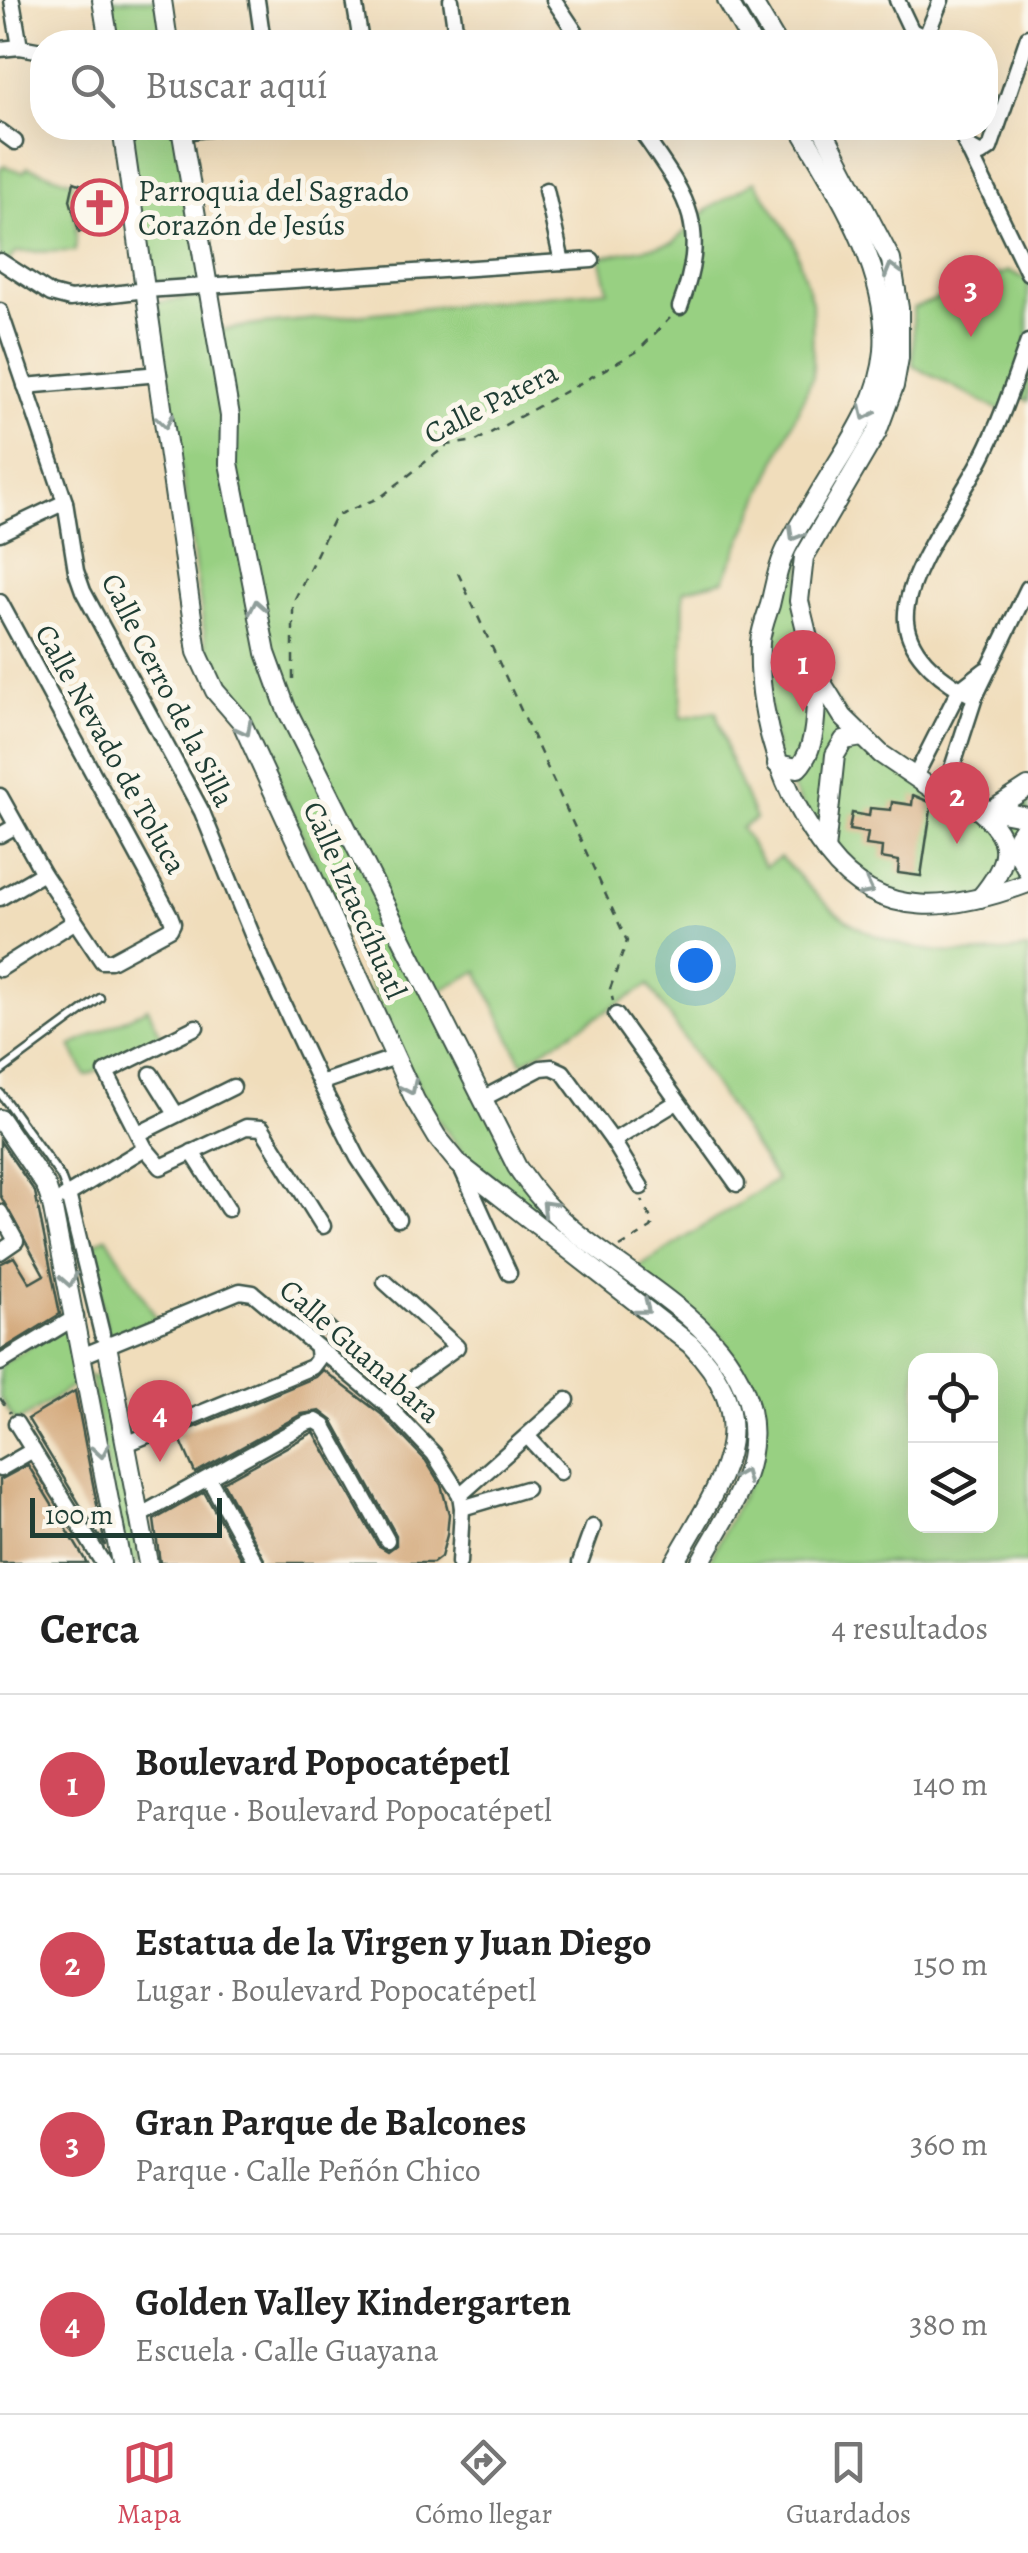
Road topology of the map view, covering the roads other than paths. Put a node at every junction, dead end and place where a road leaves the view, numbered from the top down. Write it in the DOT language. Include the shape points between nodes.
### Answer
graph roads {
  1 [pos="12,0"];
  2 [pos="102,0"];
  3 [pos="162,0"];
  4 [pos="256,0"];
  5 [pos="354,0"];
  6 [pos="451,0"];
  7 [pos="554,0"];
  8 [pos="727,0"];
  9 [pos="751,0"];
  10 [pos="897,0"];
  11 [pos="941,0"];
  12 [pos="107,30"];
  13 [pos="166,30"];
  14 [pos="261,30"];
  15 [pos="358,30"];
  16 [pos="455,30"];
  17 [pos="574,30"];
  18 [pos="744,30"];
  19 [pos="769,30"];
  20 [pos="911,30"];
  21 [pos="929,30"];
  22 [pos="1028,37"];
  23 [pos="20,47"];
  24 [pos="0,49"];
  25 [pos="30,49"];
  26 [pos="998,125"];
  27 [pos="0,131"];
  28 [pos="124,140"];
  29 [pos="179,140"];
  30 [pos="647,140"];
  31 [pos="806,140"];
  32 [pos="828,140"];
  33 [pos="964,140"];
  34 [pos="993,140"];
  35 [pos="15,142"];
  36 [pos="967,146"];
  37 [pos="546,190"];
  38 [pos="0,260"];
  39 [pos="592,260"];
  40 [pos="562,262"];
  41 [pos="1028,273"];
  42 [pos="211,288"];
  43 [pos="146,290"];
  44 [pos="680,308"];
  45 [pos="0,311"];
  46 [pos="1028,342"];
  47 [pos="158,374"];
  48 [pos="26,386"];
  49 [pos="65,502"];
  50 [pos="0,533"];
  51 [pos="1028,588"];
  52 [pos="0,602"];
  53 [pos="989,666"];
  54 [pos="817,675"];
  55 [pos="959,690"];
  56 [pos="975,697"];
  57 [pos="862,737"];
  58 [pos="777,764"];
  59 [pos="914,777"];
  60 [pos="1028,787"];
  61 [pos="0,796"];
  62 [pos="943,796"];
  63 [pos="984,808"];
  64 [pos="1028,819"];
  65 [pos="16,826"];
  66 [pos="0,835"];
  67 [pos="825,850"];
  68 [pos="1028,870"];
  69 [pos="43,873"];
  70 [pos="1028,883"];
  71 [pos="0,898"];
  72 [pos="980,898"];
  73 [pos="74,922"];
  74 [pos="0,969"];
  75 [pos="100,998"];
  76 [pos="616,1015"];
  77 [pos="196,1027"];
  78 [pos="396,1057"];
  79 [pos="0,1072"];
  80 [pos="151,1074"];
  81 [pos="320,1083"];
  82 [pos="233,1087"];
  83 [pos="0,1093"];
  84 [pos="482,1099"];
  85 [pos="677,1102"];
  86 [pos="176,1114"];
  87 [pos="0,1119"];
  88 [pos="141,1141"];
  89 [pos="613,1141"];
  90 [pos="192,1152"];
  91 [pos="460,1164"];
  92 [pos="737,1184"];
  93 [pos="641,1187"];
  94 [pos="60,1199"];
  95 [pos="228,1209"];
  96 [pos="0,1212"];
  97 [pos="398,1219"];
  98 [pos="323,1226"];
  99 [pos="0,1252"];
  100 [pos="508,1274"];
  101 [pos="385,1282"];
  102 [pos="76,1317"];
  103 [pos="104,1339"];
  104 [pos="317,1350"];
  105 [pos="84,1355"];
  106 [pos="0,1363"];
  107 [pos="567,1400"];
  108 [pos="388,1406"];
  109 [pos="16,1423"];
  110 [pos="528,1437"];
  111 [pos="126,1444"];
  112 [pos="32,1450"];
  113 [pos="0,1469"];
  114 [pos="560,1472"];
  115 [pos="209,1479"];
  116 [pos="526,1490"];
  117 [pos="461,1502"];
  118 [pos="139,1516"];
  119 [pos="593,1527"];
  120 [pos="387,1540"];
  121 [pos="103,1563"];
  122 [pos="121,1563"];
  123 [pos="148,1563"];
  124 [pos="256,1563"];
  125 [pos="459,1563"];
  126 [pos="580,1563"];
  127 [pos="674,1563"];
  128 [pos="700,1563"];
  1 -- 23 [label="street"];
  2 -- 12 [label="street"];
  3 -- 13 [label="street"];
  4 -- 14 [label="street"];
  5 -- 15 [label="street"];
  6 -- 16 [label="street"];
  7 -- 17 [label="street"];
  8 -- 18 [label="street"];
  9 -- 19 [label="street"];
  10 -- 20 [label="street"];
  11 -- 21 [label="street"];
  22 -- 26 [label="street"];
  23 -- 24 [label="street"];
  23 -- 25 [label="street"];
  27 -- 35 [label="street"];
  28 -- 43 [label="street, Calle Iztaccíhuatl"];
  29 -- 42 [label="street, Calle Iztaccíhuatl"];
  30 -- 44 [label="street" via="684,192 692,218 692,274"];
  31 -- 58 [label="street, one-way" via="874,266 884,352 865,419 784,554 760,640"];
  54 -- 32 [label="street, one-way" via="799,601 804,557 886,412 899,342 891,260"];
  33 -- 36 [label="street"];
  34 -- 36 [label="street" via="981,154"];
  36 -- 41 [label="street"];
  37 -- 40 [label="street"];
  38 -- 43 [label="street" via="60,298"];
  39 -- 40 [label="street"];
  40 -- 42 [label="street"];
  42 -- 43 [label="street"];
  84 -- 42 [label="street, Calle Iztaccíhuatl, one-way" via="286,708 266,653 229,463 230,416"];
  43 -- 47 [label="street, Calle Iztaccíhuatl"];
  45 -- 48 [label="street, Calle Cerro de la Silla"];
  46 -- 55 [label="street" via="983,457 906,606 912,641"];
  47 -- 48 [label="street"];
  47 -- 78 [label="street, Calle Iztaccíhuatl, one-way" via="197,652 209,680 242,721"];
  48 -- 49 [label="street, Calle Cerro de la Silla"];
  49 -- 50 [label="street"];
  49 -- 81 [label="street, Calle Cerro de la Silla" via="83,591 202,812"];
  51 -- 53 [label="street"];
  52 -- 73 [label="street, Calle Nevado de Toluca" via="173,923 102,962"];
  53 -- 55 [label="street"];
  53 -- 56 [label="street"];
  54 -- 57 [label="street"];
  54 -- 58 [label="street" via="806,760 798,768"];
  55 -- 56 [label="street"];
  55 -- 59 [label="street"];
  56 -- 62 [label="street"];
  57 -- 59 [label="street"];
  57 -- 67 [label="street" via="844,740 835,756"];
  58 -- 67 [label="street"];
  59 -- 62 [label="street"];
  60 -- 63 [label="street"];
  61 -- 65 [label="street"];
  62 -- 63 [label="street"];
  63 -- 64 [label="street"];
  63 -- 72 [label="street" via="1005,850 1001,871"];
  64 -- 68 [label="street" via="1016,850"];
  65 -- 66 [label="street"];
  65 -- 69 [label="street"];
  67 -- 72 [label="street, one-way" via="846,877 890,900 953,905"];
  69 -- 71 [label="street"];
  69 -- 73 [label="street"];
  70 -- 72 [label="street"];
  73 -- 74 [label="street"];
  75 -- 79 [label="lane"];
  76 -- 85 [label="street"];
  77 -- 88 [label="street" via="106,1072"];
  78 -- 81 [label="street"];
  78 -- 91 [label="street, Calle Iztaccíhuatl, one-way" via="437,1137"];
  80 -- 86 [label="street"];
  81 -- 97 [label="street, Calle Cerro de la Silla"];
  82 -- 86 [label="street"];
  83 -- 94 [label="lane" via="61,1177"];
  84 -- 89 [label="street" via="552,1067 570,1080"];
  128 -- 84 [label="street, Calle Iztaccíhuatl, one-way" via="749,1462 752,1417 727,1355 538,1196"];
  85 -- 89 [label="street"];
  85 -- 92 [label="street"];
  86 -- 88 [label="street"];
  87 -- 94 [label="street"];
  88 -- 90 [label="street" via="162,1167"];
  88 -- 94 [label="street"];
  89 -- 93 [label="street"];
  90 -- 95 [label="street"];
  90 -- 98 [label="street" via="255,1125 262,1128"];
  91 -- 100 [label="street"];
  91 -- 127 [label="street, Calle Iztaccíhuatl, one-way" via="690,1344 719,1379 732,1414 727,1460"];
  94 -- 102 [label="street, one-way"];
  94 -- 103 [label="street"];
  96 -- 99 [label="street" via="16,1241"];
  101 -- 108 [label="street" via="457,1346 396,1391"];
  102 -- 105 [label="street"];
  102 -- 106 [label="street"];
  103 -- 104 [label="street, Calle Guanabara" via="247,1290"];
  103 -- 105 [label="street, Calle Guanabara"];
  103 -- 111 [label="street"];
  104 -- 108 [label="street, Calle Guanabara"];
  104 -- 111 [label="street" via="312,1366"];
  105 -- 122 [label="street, one-way"];
  107 -- 110 [label="street"];
  108 -- 117 [label="street, Calle Guanabara" via="434,1454"];
  109 -- 112 [label="street"];
  110 -- 114 [label="street"];
  110 -- 117 [label="street"];
  111 -- 118 [label="street"];
  112 -- 113 [label="street"];
  112 -- 121 [label="street"];
  115 -- 118 [label="street"];
  115 -- 120 [label="street" via="316,1421"];
  115 -- 124 [label="street"];
  116 -- 117 [label="street"];
  117 -- 125 [label="street"];
  118 -- 123 [label="street"];
  119 -- 126 [label="street"];
}
